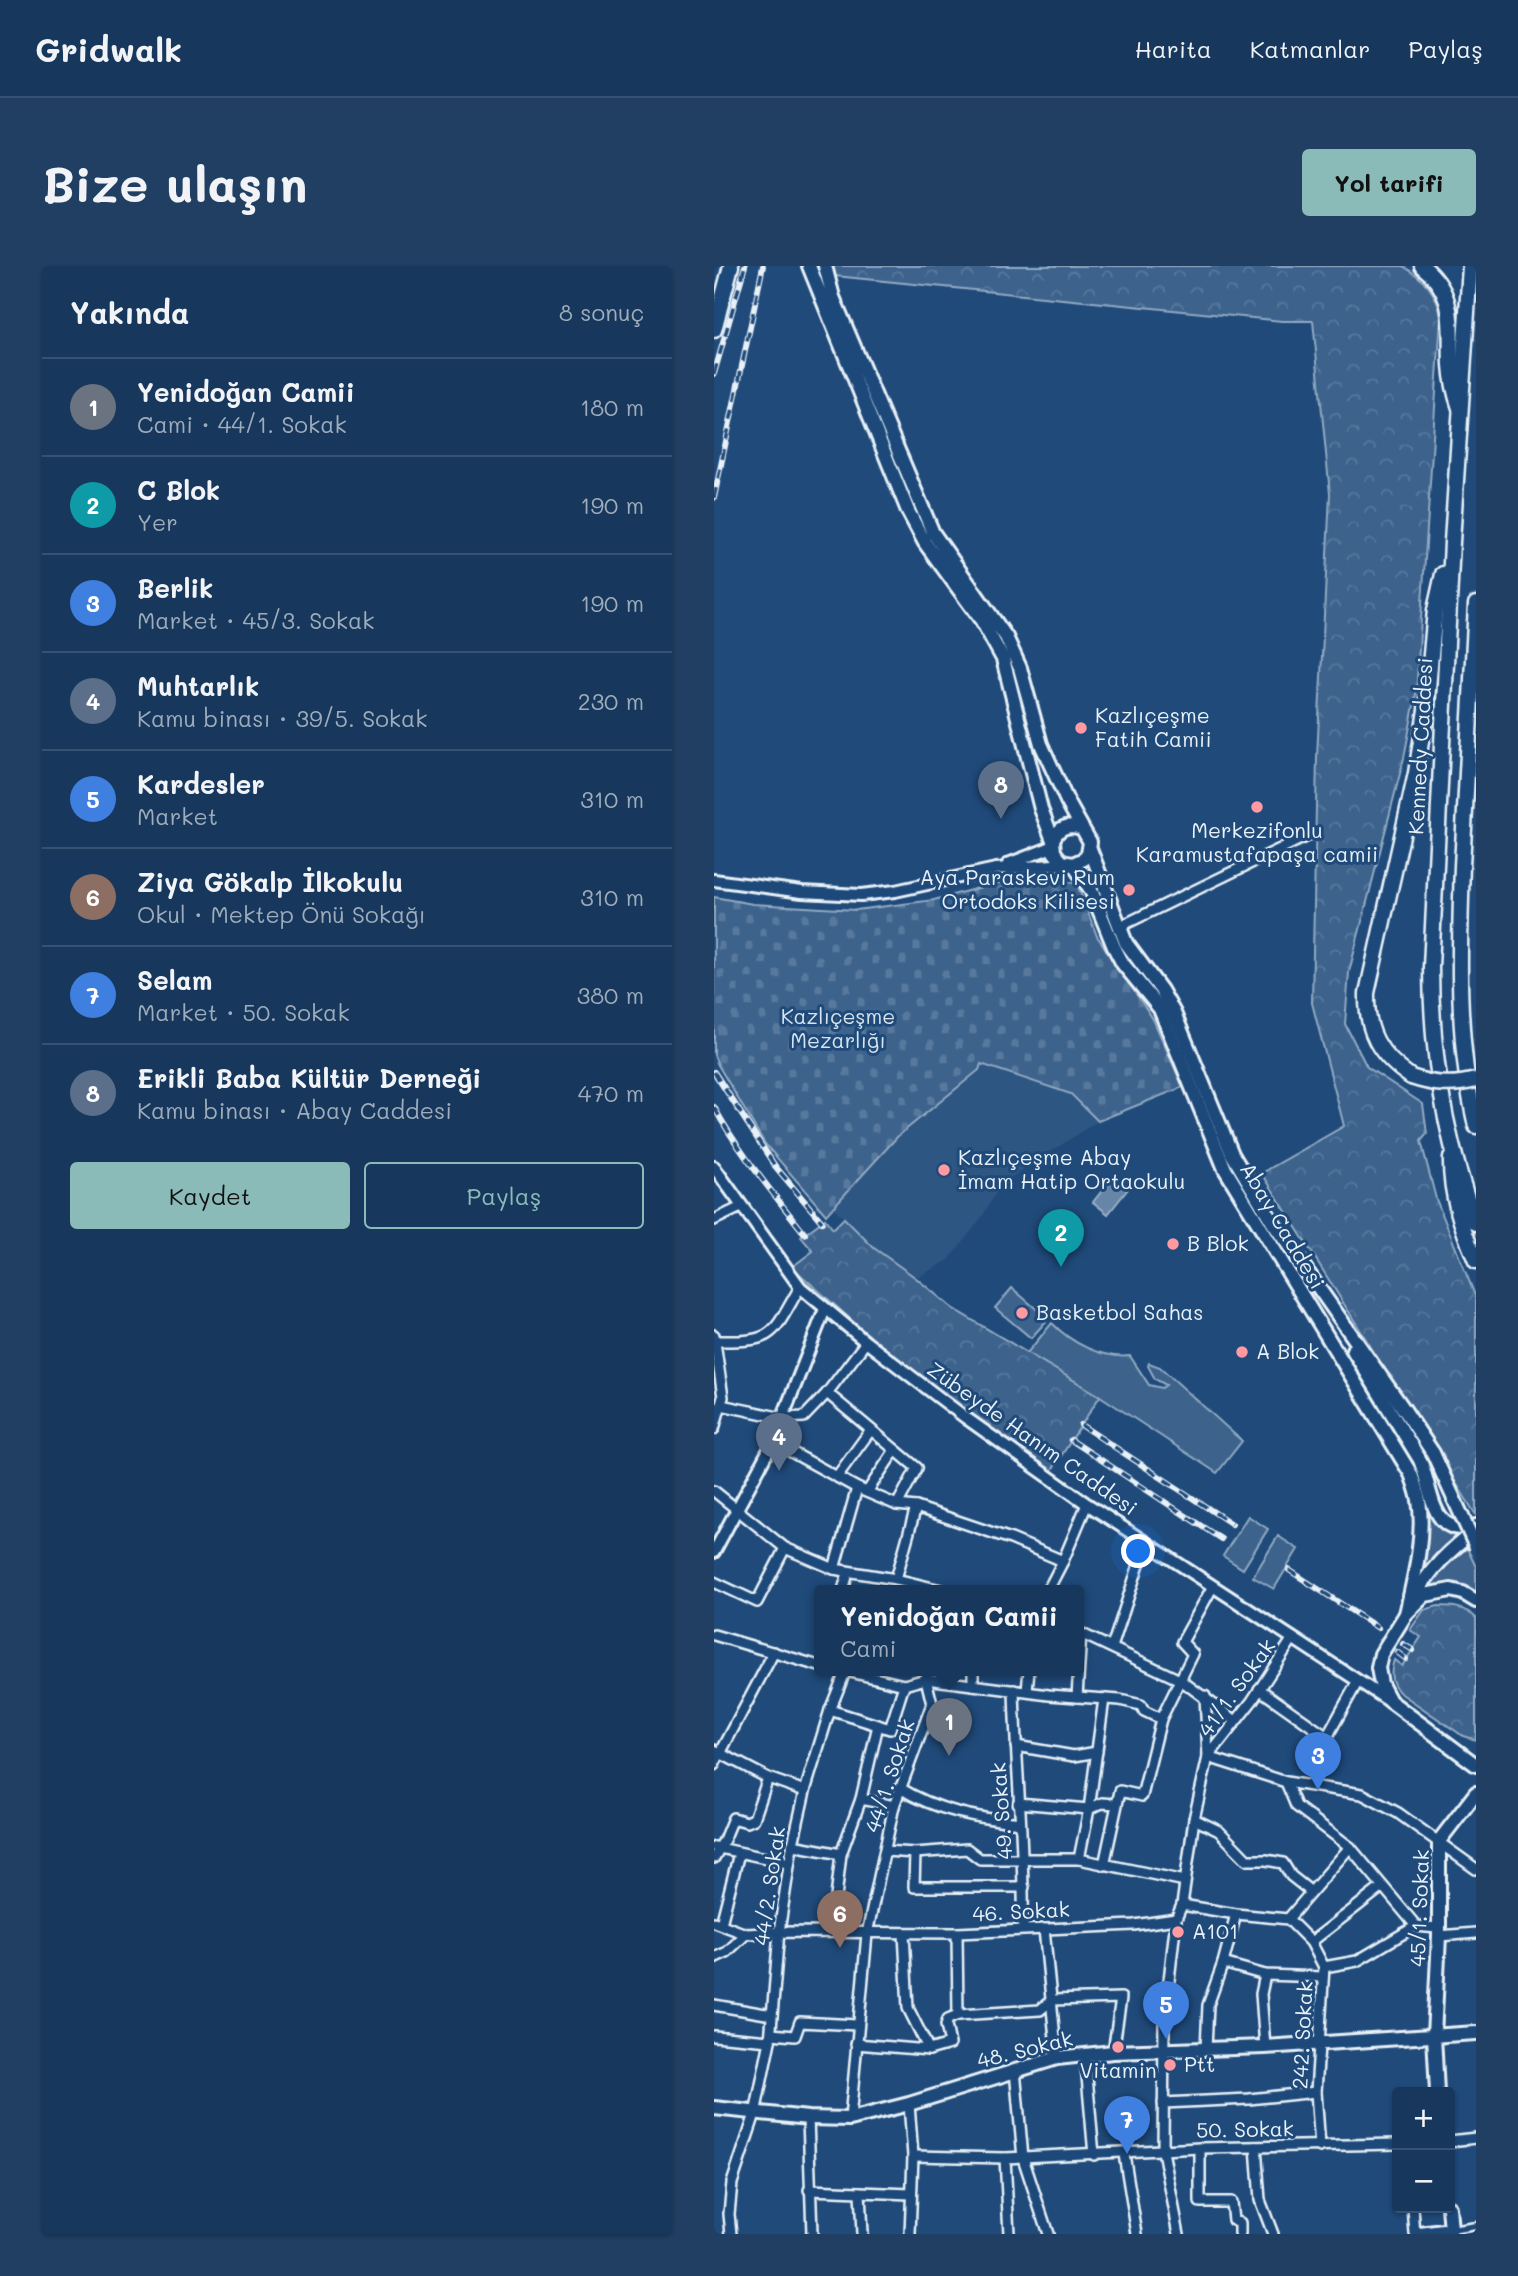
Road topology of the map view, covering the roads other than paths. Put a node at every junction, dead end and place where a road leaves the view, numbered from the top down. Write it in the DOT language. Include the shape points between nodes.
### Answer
graph roads {
  1 [pos="731,266"];
  2 [pos="809,266"];
  3 [pos="825,266"];
  4 [pos="1422,266"];
  5 [pos="1470,266"];
  6 [pos="714,330"];
  7 [pos="1461,412"];
  8 [pos="1452,542"];
  9 [pos="1476,604"];
  10 [pos="1081,828"];
  11 [pos="1307,836"];
  12 [pos="1052,844"];
  13 [pos="1090,849"];
  14 [pos="1070,864"];
  15 [pos="996,869"];
  16 [pos="714,880"];
  17 [pos="1119,927"];
  18 [pos="1476,1080"];
  19 [pos="1473,1104"];
  20 [pos="1476,1126"];
  21 [pos="1451,1140"];
  22 [pos="714,1167"];
  23 [pos="741,1207"];
  24 [pos="714,1220"];
  25 [pos="1476,1223"];
  26 [pos="1476,1261"];
  27 [pos="800,1287"];
  28 [pos="1329,1304"];
  29 [pos="825,1309"];
  30 [pos="715,1338"];
  31 [pos="866,1342"];
  32 [pos="827,1393"];
  33 [pos="721,1405"];
  34 [pos="783,1418"];
  35 [pos="714,1429"];
  36 [pos="870,1431"];
  37 [pos="773,1442"];
  38 [pos="895,1450"];
  39 [pos="838,1475"];
  40 [pos="862,1490"];
  41 [pos="714,1491"];
  42 [pos="1087,1504"];
  43 [pos="898,1505"];
  44 [pos="916,1507"];
  45 [pos="737,1510"];
  46 [pos="1476,1528"];
  47 [pos="1146,1543"];
  48 [pos="1476,1547"];
  49 [pos="785,1548"];
  50 [pos="714,1552"];
  51 [pos="1063,1561"];
  52 [pos="834,1569"];
  53 [pos="848,1573"];
  54 [pos="878,1578"];
  55 [pos="896,1579"];
  56 [pos="714,1582"];
  57 [pos="844,1585"];
  58 [pos="876,1585"];
  59 [pos="920,1585"];
  60 [pos="1051,1585"];
  61 [pos="1213,1586"];
  62 [pos="1476,1601"];
  63 [pos="1406,1614"];
  64 [pos="1084,1634"];
  65 [pos="714,1635"];
  66 [pos="1293,1638"];
  67 [pos="1112,1647"];
  68 [pos="774,1652"];
  69 [pos="814,1664"];
  70 [pos="843,1676"];
  71 [pos="866,1676"];
  72 [pos="925,1676"];
  73 [pos="927,1676"];
  74 [pos="932,1676"];
  75 [pos="973,1676"];
  76 [pos="1029,1676"];
  77 [pos="1078,1676"];
  78 [pos="1182,1681"];
  79 [pos="1358,1681"];
  80 [pos="904,1685"];
  81 [pos="973,1685"];
  82 [pos="1259,1689"];
  83 [pos="1014,1690"];
  84 [pos="1027,1692"];
  85 [pos="1205,1696"];
  86 [pos="1077,1697"];
  87 [pos="1104,1699"];
  88 [pos="1390,1701"];
  89 [pos="830,1710"];
  90 [pos="1161,1719"];
  91 [pos="1236,1721"];
  92 [pos="878,1725"];
  93 [pos="1016,1746"];
  94 [pos="1453,1746"];
  95 [pos="717,1752"];
  96 [pos="1097,1752"];
  97 [pos="1476,1753"];
  98 [pos="1208,1757"];
  99 [pos="714,1765"];
  100 [pos="1476,1765"];
  101 [pos="768,1778"];
  102 [pos="1286,1782"];
  103 [pos="900,1788"];
  104 [pos="805,1791"];
  105 [pos="1476,1793"];
  106 [pos="861,1799"];
  107 [pos="1018,1803"];
  108 [pos="1116,1804"];
  109 [pos="894,1806"];
  110 [pos="1089,1809"];
  111 [pos="1194,1819"];
  112 [pos="1020,1823"];
  113 [pos="1439,1842"];
  114 [pos="792,1845"];
  115 [pos="1349,1847"];
  116 [pos="715,1851"];
  117 [pos="885,1851"];
  118 [pos="739,1853"];
  119 [pos="915,1853"];
  120 [pos="841,1854"];
  121 [pos="1024,1859"];
  122 [pos="1079,1859"];
  123 [pos="789,1863"];
  124 [pos="1104,1865"];
  125 [pos="1476,1869"];
  126 [pos="1185,1881"];
  127 [pos="1024,1887"];
  128 [pos="1382,1887"];
  129 [pos="1310,1891"];
  130 [pos="1182,1905"];
  131 [pos="1236,1914"];
  132 [pos="1176,1919"];
  133 [pos="1288,1919"];
  134 [pos="717,1923"];
  135 [pos="1416,1926"];
  136 [pos="1044,1928"];
  137 [pos="1023,1929"];
  138 [pos="779,1932"];
  139 [pos="832,1932"];
  140 [pos="1438,1932"];
  141 [pos="904,1933"];
  142 [pos="957,1933"];
  143 [pos="1476,1933"];
  144 [pos="746,1934"];
  145 [pos="867,1934"];
  146 [pos="1311,1942"];
  147 [pos="714,1958"];
  148 [pos="1223,1963"];
  149 [pos="1324,1972"];
  150 [pos="1265,1975"];
  151 [pos="1052,2000"];
  152 [pos="714,2006"];
  153 [pos="772,2015"];
  154 [pos="958,2015"];
  155 [pos="857,2025"];
  156 [pos="1476,2033"];
  157 [pos="714,2036"];
  158 [pos="1434,2036"];
  159 [pos="771,2037"];
  160 [pos="856,2044"];
  161 [pos="1320,2044"];
  162 [pos="1265,2047"];
  163 [pos="1206,2049"];
  164 [pos="929,2050"];
  165 [pos="1165,2051"];
  166 [pos="1113,2052"];
  167 [pos="1085,2054"];
  168 [pos="1057,2057"];
  169 [pos="1014,2070"];
  170 [pos="1437,2087"];
  171 [pos="1317,2092"];
  172 [pos="1163,2103"];
  173 [pos="909,2104"];
  174 [pos="714,2108"];
  175 [pos="755,2114"];
  176 [pos="808,2118"];
  177 [pos="850,2119"];
  178 [pos="1476,2138"];
  179 [pos="1455,2140"];
  180 [pos="1392,2144"];
  181 [pos="1256,2147"];
  182 [pos="1320,2147"];
  183 [pos="1200,2148"];
  184 [pos="1163,2151"];
  185 [pos="1124,2154"];
  186 [pos="1094,2155"];
  187 [pos="913,2156"];
  188 [pos="1005,2158"];
  189 [pos="1023,2158"];
  190 [pos="809,2190"];
  191 [pos="860,2192"];
  192 [pos="911,2194"];
  193 [pos="1414,2213"];
  194 [pos="1449,2213"];
  195 [pos="1476,2227"];
  196 [pos="1451,2230"];
  197 [pos="731,2234"];
  198 [pos="813,2234"];
  199 [pos="862,2234"];
  200 [pos="910,2234"];
  201 [pos="1009,2234"];
  202 [pos="1048,2234"];
  203 [pos="1138,2234"];
  204 [pos="1180,2234"];
  205 [pos="1240,2234"];
  206 [pos="1273,2234"];
  207 [pos="1417,2234"];
  1 -- 6 [label="main road"];
  2 -- 12 [label="main road" via="908,511 1003,659"];
  3 -- 10 [label="main road" via="833,297 927,521 1006,637 1020,668 1041,744"];
  4 -- 7 [label="main road" via="1438,281 1450,308 1451,367"];
  5 -- 7 [label="main road, Kennedy Caddesi"];
  7 -- 8 [label="main road, Kennedy Caddesi"];
  8 -- 18 [label="main road, bridge" via="1435,610 1413,792 1366,1011 1380,1050 1411,1077 1454,1085"];
  8 -- 21 [label="main road, Kennedy Caddesi" via="1431,967 1437,1071"];
  9 -- 19 [label="main road" via="1459,956 1461,1030"];
  10 -- 12 [label="main road" via="1064,827"];
  10 -- 13 [label="main road"];
  11 -- 17 [label="street"];
  12 -- 14 [label="main road" via="1057,858"];
  12 -- 15 [label="street"];
  13 -- 14 [label="main road" via="1084,859"];
  13 -- 17 [label="main road, Abay Caddesi"];
  14 -- 15 [label="street"];
  14 -- 63 [label="main road, Abay Caddesi" via="1091,890 1118,956 1160,1009 1225,1169 1411,1474 1420,1523"];
  15 -- 16 [label="street" via="861,895"];
  17 -- 28 [label="main road, Abay Caddesi" via="1174,1013 1232,1154"];
  19 -- 20 [label="main road"];
  21 -- 25 [label="main road, Kennedy Caddesi"];
  21 -- 26 [label="main road" via="1456,1204"];
  22 -- 23 [label="street, Zübeyde Hanım Caddesi"];
  23 -- 24 [label="street"];
  23 -- 27 [label="street, Zübeyde Hanım Caddesi"];
  27 -- 29 [label="street, Zübeyde Hanım Caddesi"];
  27 -- 30 [label="street" via="775,1331 754,1342"];
  28 -- 46 [label="main road" via="1420,1461 1441,1520 1458,1529"];
  28 -- 48 [label="main road, Abay Caddesi, bridge" via="1433,1453"];
  29 -- 31 [label="street, Zübeyde Hanım Caddesi"];
  29 -- 34 [label="street"];
  30 -- 33 [label="street"];
  31 -- 32 [label="street"];
  31 -- 42 [label="street, Zübeyde Hanım Caddesi"];
  32 -- 34 [label="street" via="804,1417"];
  32 -- 36 [label="street"];
  33 -- 34 [label="street"];
  33 -- 35 [label="street"];
  34 -- 37 [label="street"];
  36 -- 38 [label="street"];
  36 -- 39 [label="street"];
  37 -- 39 [label="street"];
  37 -- 45 [label="street"];
  38 -- 40 [label="street"];
  38 -- 43 [label="street" via="917,1468"];
  39 -- 40 [label="street"];
  40 -- 43 [label="street"];
  40 -- 52 [label="street"];
  41 -- 45 [label="street"];
  42 -- 47 [label="street, Zübeyde Hanım Caddesi"];
  42 -- 51 [label="street"];
  43 -- 44 [label="street"];
  44 -- 51 [label="street"];
  44 -- 55 [label="street"];
  45 -- 49 [label="street"];
  45 -- 50 [label="street"];
  46 -- 63 [label="main road" via="1423,1580"];
  47 -- 61 [label="street, Zübeyde Hanım Caddesi"];
  47 -- 67 [label="street"];
  49 -- 52 [label="street"];
  49 -- 56 [label="street" via="757,1602"];
  51 -- 60 [label="street"];
  52 -- 53 [label="street"];
  53 -- 54 [label="street"];
  53 -- 57 [label="street"];
  54 -- 55 [label="street"];
  54 -- 58 [label="street"];
  55 -- 59 [label="street"];
  61 -- 66 [label="street, Zübeyde Hanım Caddesi"];
  61 -- 78 [label="street" via="1182,1643 1193,1654"];
  62 -- 63 [label="main road, Abay Caddesi" via="1463,1593 1437,1591 1425,1595"];
  63 -- 88 [label="main road, Abay Caddesi" via="1381,1654 1378,1668"];
  64 -- 67 [label="street"];
  65 -- 68 [label="street"];
  66 -- 79 [label="street, Zübeyde Hanım Caddesi"];
  66 -- 82 [label="street, 41/1. Sokak"];
  67 -- 78 [label="street"];
  68 -- 69 [label="street"];
  68 -- 95 [label="street"];
  70 -- 89 [label="street, 44/2. Sokak"];
  71 -- 80 [label="street"];
  72 -- 80 [label="street"];
  73 -- 103 [label="street, 44/1. Sokak" via="932,1704"];
  74 -- 81 [label="street"];
  75 -- 81 [label="street"];
  76 -- 84 [label="street"];
  77 -- 86 [label="street"];
  78 -- 85 [label="street"];
  78 -- 90 [label="street"];
  79 -- 82 [label="street" via="1327,1737"];
  79 -- 88 [label="street, Zübeyde Hanım Caddesi"];
  80 -- 92 [label="street" via="890,1729"];
  81 -- 83 [label="street"];
  82 -- 91 [label="street, 41/1. Sokak"];
  83 -- 84 [label="street"];
  83 -- 93 [label="street, 49. Sokak"];
  84 -- 86 [label="street"];
  85 -- 91 [label="street"];
  85 -- 98 [label="street"];
  86 -- 87 [label="street"];
  87 -- 90 [label="street" via="1141,1705"];
  87 -- 96 [label="street"];
  88 -- 94 [label="main road, Zübeyde Hanım Caddesi"];
  89 -- 92 [label="street"];
  89 -- 104 [label="street, 44/2. Sokak"];
  90 -- 108 [label="street" via="1142,1796 1120,1791"];
  91 -- 98 [label="street, 41/1. Sokak"];
  92 -- 106 [label="street"];
  93 -- 96 [label="street" via="1074,1756"];
  93 -- 107 [label="street, 49. Sokak"];
  94 -- 97 [label="main road"];
  94 -- 100 [label="main road, Zübeyde Hanım Caddesi"];
  95 -- 99 [label="street"];
  95 -- 101 [label="street"];
  96 -- 110 [label="street"];
  98 -- 102 [label="street"];
  98 -- 111 [label="street"];
  101 -- 104 [label="street"];
  101 -- 116 [label="street" via="754,1819 733,1818"];
  102 -- 113 [label="street" via="1362,1794"];
  102 -- 115 [label="street" via="1296,1806"];
  103 -- 109 [label="street, 44/1. Sokak"];
  103 -- 112 [label="street" via="919,1800 977,1818"];
  104 -- 114 [label="street, 44/2. Sokak"];
  105 -- 113 [label="main road, 45/1. Sokak"];
  106 -- 109 [label="street"];
  106 -- 120 [label="street"];
  107 -- 110 [label="street"];
  107 -- 112 [label="street, 49. Sokak"];
  108 -- 110 [label="street" via="1102,1803"];
  108 -- 124 [label="street"];
  109 -- 117 [label="street, 44/1. Sokak"];
  110 -- 122 [label="street"];
  111 -- 126 [label="street"];
  111 -- 129 [label="street" via="1219,1831 1247,1860 1283,1863"];
  112 -- 121 [label="street, 49. Sokak"];
  113 -- 125 [label="street"];
  113 -- 140 [label="main road, 45/1. Sokak"];
  114 -- 120 [label="street"];
  114 -- 123 [label="street, 44/2. Sokak"];
  115 -- 128 [label="street"];
  115 -- 129 [label="street"];
  116 -- 118 [label="street"];
  117 -- 119 [label="street"];
  117 -- 145 [label="street, 44/1. Sokak"];
  118 -- 123 [label="street"];
  118 -- 134 [label="street"];
  119 -- 121 [label="street" via="967,1849 980,1859"];
  119 -- 127 [label="street" via="914,1886"];
  120 -- 139 [label="street"];
  121 -- 122 [label="street"];
  121 -- 127 [label="street, 49. Sokak"];
  122 -- 124 [label="street"];
  123 -- 138 [label="street, 44/2. Sokak"];
  124 -- 126 [label="street"];
  126 -- 130 [label="street"];
  127 -- 137 [label="street, 49. Sokak"];
  128 -- 135 [label="street"];
  128 -- 146 [label="street"];
  129 -- 133 [label="street"];
  130 -- 131 [label="street"];
  130 -- 132 [label="street"];
  131 -- 133 [label="street"];
  131 -- 148 [label="street"];
  132 -- 136 [label="street, 46. Sokak"];
  132 -- 165 [label="street"];
  133 -- 146 [label="street, 242. Sokak"];
  134 -- 144 [label="street"];
  135 -- 140 [label="street"];
  135 -- 149 [label="street" via="1350,1964"];
  136 -- 137 [label="street, 46. Sokak"];
  136 -- 151 [label="street"];
  137 -- 142 [label="street, 46. Sokak"];
  138 -- 139 [label="street, 46. Sokak"];
  138 -- 144 [label="street, 46. Sokak"];
  138 -- 153 [label="street, 44/2. Sokak"];
  139 -- 145 [label="street, 46. Sokak"];
  140 -- 143 [label="street"];
  140 -- 158 [label="main road, 45/1. Sokak"];
  141 -- 142 [label="street, 46. Sokak"];
  141 -- 145 [label="street, 46. Sokak"];
  141 -- 164 [label="street" via="908,2008"];
  142 -- 154 [label="street"];
  144 -- 147 [label="street"];
  145 -- 155 [label="street, 44/1. Sokak"];
  146 -- 149 [label="street, 242. Sokak"];
  148 -- 150 [label="street"];
  148 -- 163 [label="street" via="1208,2005"];
  149 -- 150 [label="street"];
  149 -- 161 [label="street, 242. Sokak"];
  150 -- 162 [label="street" via="1261,1994"];
  151 -- 154 [label="street" via="1040,2010"];
  151 -- 166 [label="street" via="1121,1998"];
  151 -- 168 [label="street"];
  152 -- 153 [label="street"];
  153 -- 159 [label="street, 44/2. Sokak"];
  154 -- 164 [label="street" via="946,2025 950,2044"];
  155 -- 159 [label="street" via="800,2022 795,2036"];
  155 -- 160 [label="street, 44/1. Sokak"];
  156 -- 158 [label="main road, 48. Sokak"];
  157 -- 159 [label="street"];
  158 -- 161 [label="main road, 48. Sokak"];
  158 -- 170 [label="main road, 45/1. Sokak"];
  159 -- 175 [label="street, 44/2. Sokak"];
  160 -- 164 [label="street"];
  160 -- 177 [label="street, 44/1. Sokak"];
  161 -- 162 [label="main road, 48. Sokak"];
  161 -- 171 [label="street, 242. Sokak"];
  162 -- 163 [label="main road, 48. Sokak"];
  163 -- 165 [label="main road, 48. Sokak"];
  165 -- 166 [label="main road, 48. Sokak"];
  165 -- 172 [label="street"];
  166 -- 167 [label="main road, 48. Sokak"];
  167 -- 168 [label="main road, 48. Sokak"];
  167 -- 186 [label="street"];
  168 -- 169 [label="main road, 48. Sokak"];
  169 -- 173 [label="main road, 48. Sokak"];
  169 -- 189 [label="street"];
  171 -- 172 [label="street"];
  171 -- 182 [label="street, 242. Sokak"];
  172 -- 184 [label="street"];
  173 -- 177 [label="main road, 48. Sokak"];
  173 -- 187 [label="street"];
  174 -- 175 [label="main road, 48. Sokak"];
  175 -- 176 [label="main road, 48. Sokak"];
  175 -- 197 [label="street, 44/2. Sokak" via="732,2183"];
  176 -- 177 [label="main road, 48. Sokak"];
  176 -- 190 [label="street"];
  178 -- 179 [label="street"];
  180 -- 182 [label="street, 50. Sokak"];
  181 -- 182 [label="street, 50. Sokak"];
  181 -- 183 [label="street, 50. Sokak"];
  181 -- 206 [label="street" via="1260,2200"];
  183 -- 184 [label="street, 50. Sokak"];
  183 -- 205 [label="street" via="1200,2202 1231,2202"];
  184 -- 185 [label="street, 50. Sokak"];
  184 -- 204 [label="street"];
  185 -- 186 [label="street, 50. Sokak"];
  185 -- 203 [label="street"];
  186 -- 189 [label="street, 50. Sokak"];
  187 -- 188 [label="street, 50. Sokak"];
  187 -- 192 [label="street"];
  188 -- 189 [label="street, 50. Sokak"];
  188 -- 201 [label="street"];
  189 -- 202 [label="street"];
  190 -- 191 [label="street"];
  190 -- 198 [label="street"];
  191 -- 192 [label="street"];
  191 -- 199 [label="street"];
  192 -- 200 [label="street"];
  193 -- 207 [label="street"];
  194 -- 196 [label="main road"];
  195 -- 196 [label="street"];
  196 -- 207 [label="main road"];
}
